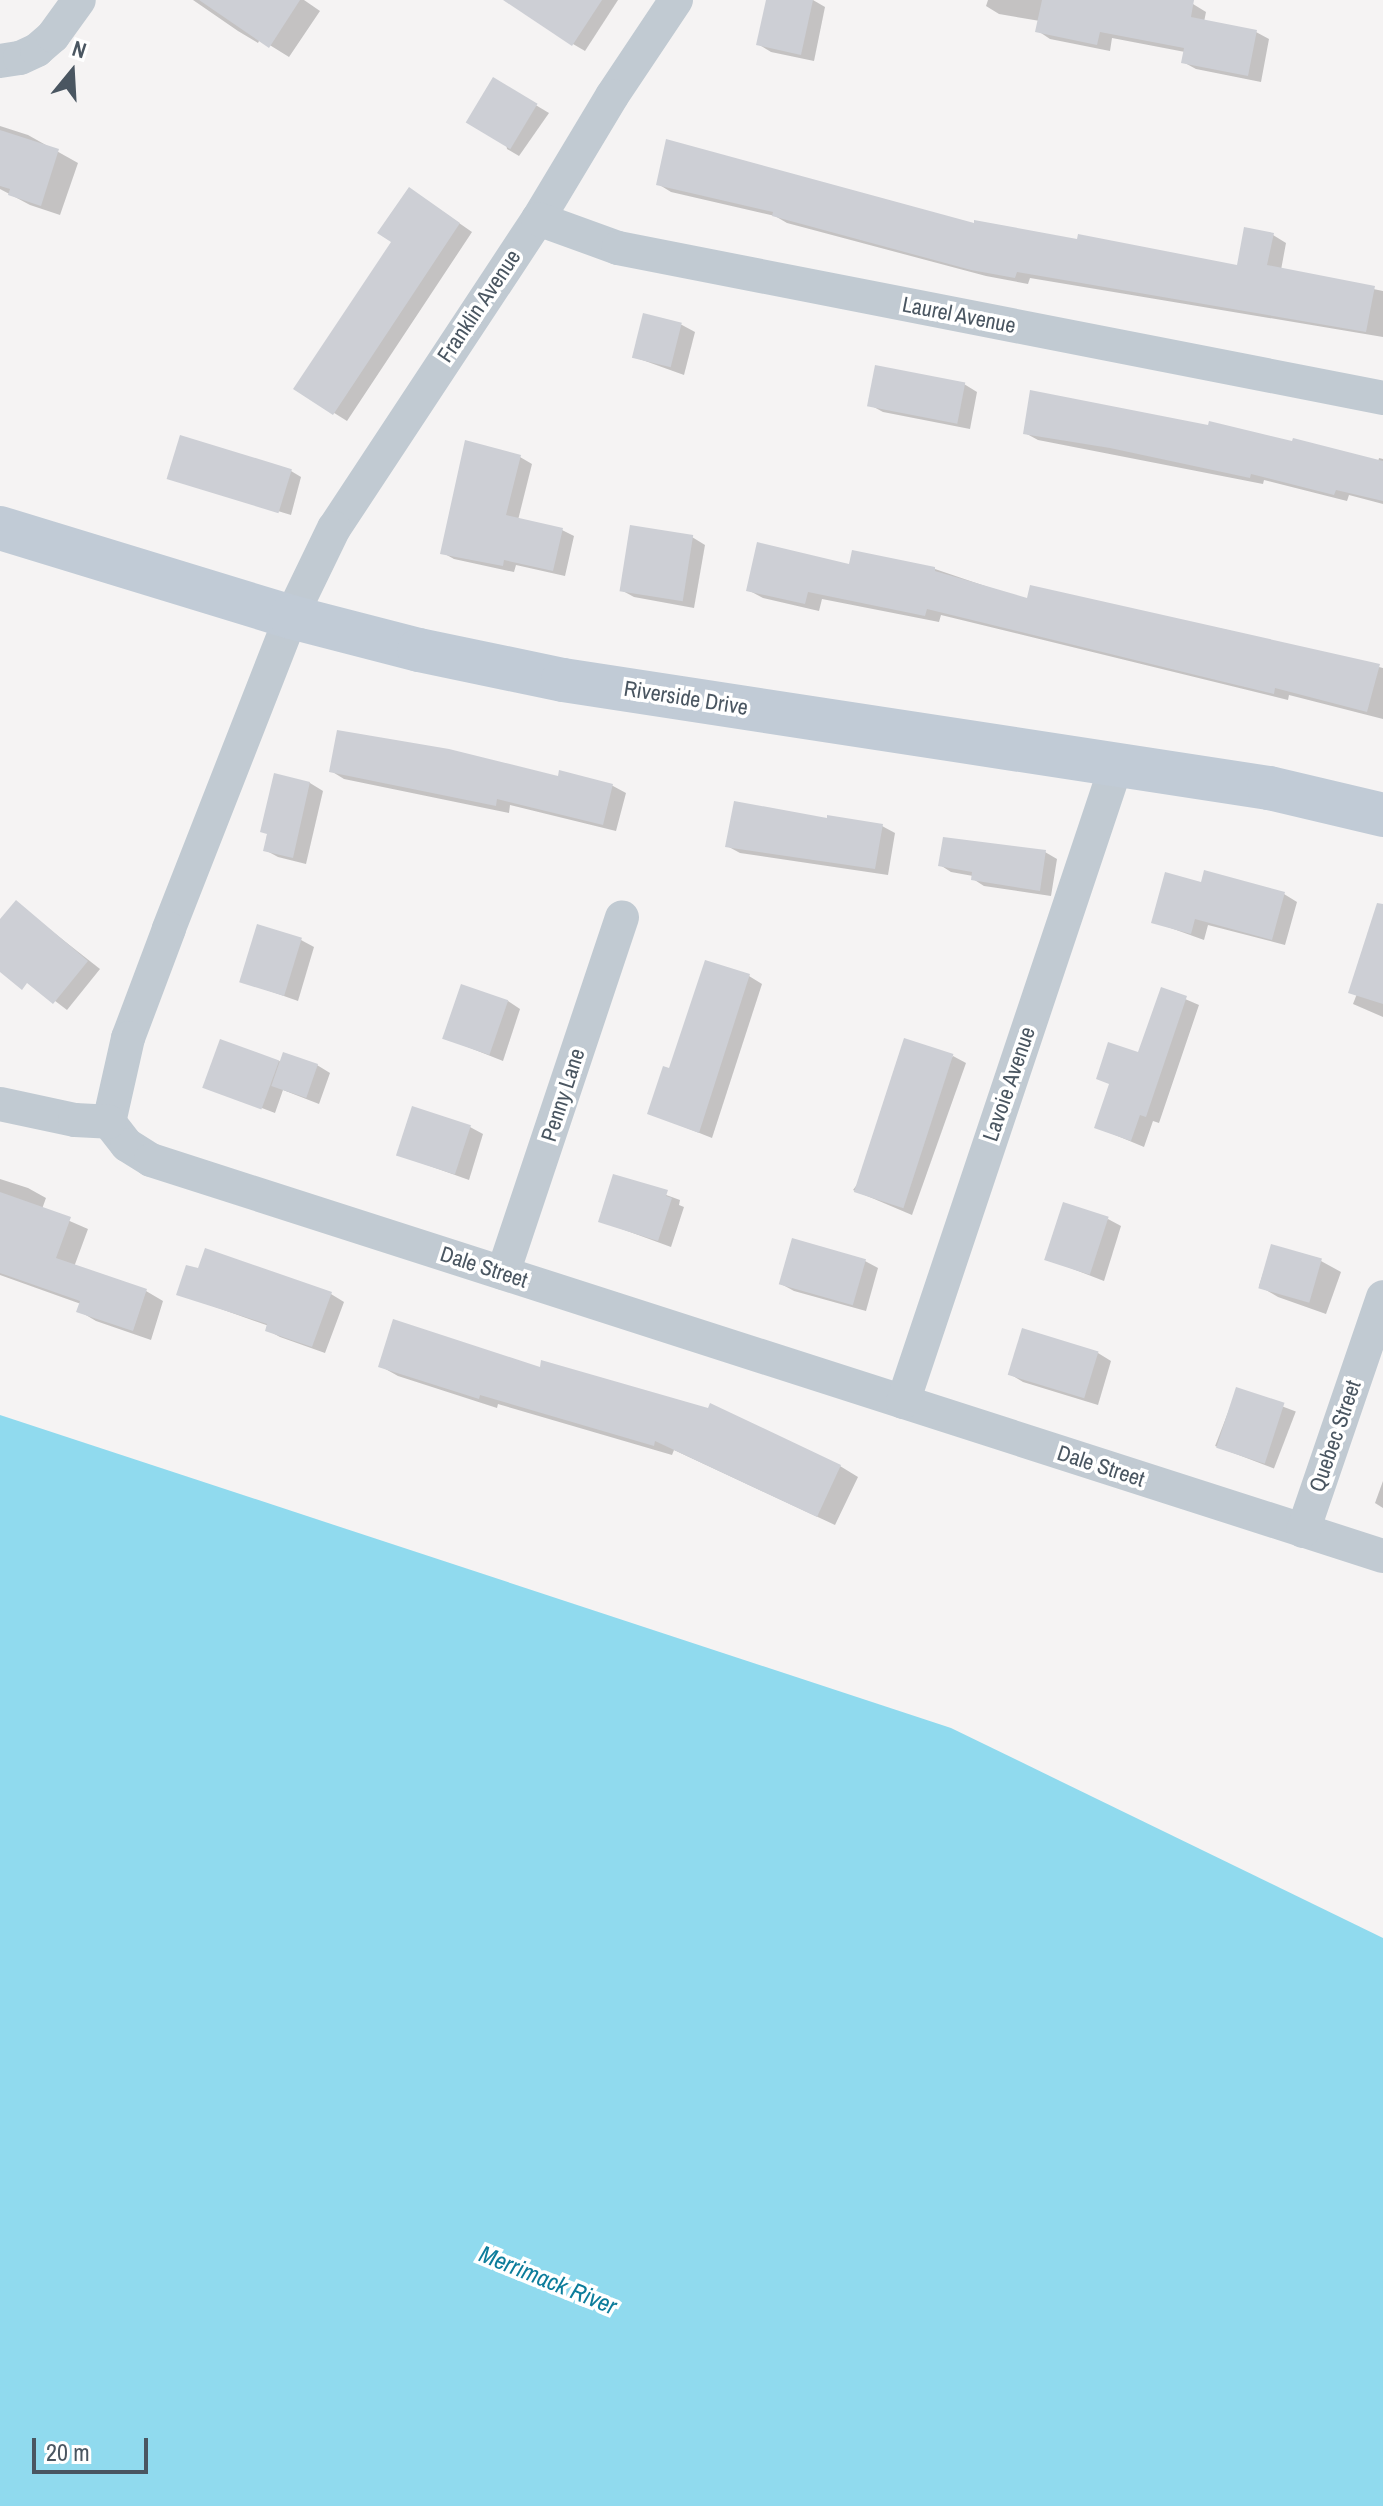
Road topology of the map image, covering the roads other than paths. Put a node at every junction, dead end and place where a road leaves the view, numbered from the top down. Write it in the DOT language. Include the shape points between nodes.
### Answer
graph roads {
  1 [pos="79,0"];
  2 [pos="676,0"];
  3 [pos="0,61"];
  4 [pos="538,219"];
  5 [pos="1383,398"];
  6 [pos="0,528"];
  7 [pos="291,617"];
  8 [pos="1116,766"];
  9 [pos="1383,815"];
  10 [pos="622,917"];
  11 [pos="3,1101"];
  12 [pos="109,1122"];
  13 [pos="503,1273"];
  14 [pos="1383,1297"];
  15 [pos="903,1402"];
  16 [pos="1303,1531"];
  17 [pos="1383,1556"];
  1 -- 3 [label="street" via="37,50"];
  2 -- 4 [label="street, Franklin Avenue"];
  4 -- 5 [label="street, Laurel Avenue" via="618,248"];
  4 -- 7 [label="street, Franklin Avenue" via="334,528"];
  6 -- 7 [label="main road, Riverside Drive"];
  7 -- 8 [label="main road, Riverside Drive" via="563,680"];
  7 -- 12 [label="street" via="128,1038"];
  8 -- 9 [label="main road, Riverside Drive" via="1269,788"];
  8 -- 15 [label="street, Lavoie Avenue"];
  10 -- 13 [label="street, Penny Lane"];
  11 -- 12 [label="street" via="75,1120"];
  12 -- 13 [label="street, Dale Street" via="127,1145 151,1160"];
  13 -- 15 [label="street, Dale Street"];
  14 -- 16 [label="street, Quebec Street"];
  15 -- 16 [label="street, Dale Street"];
  16 -- 17 [label="street, Dale Street"];
}
